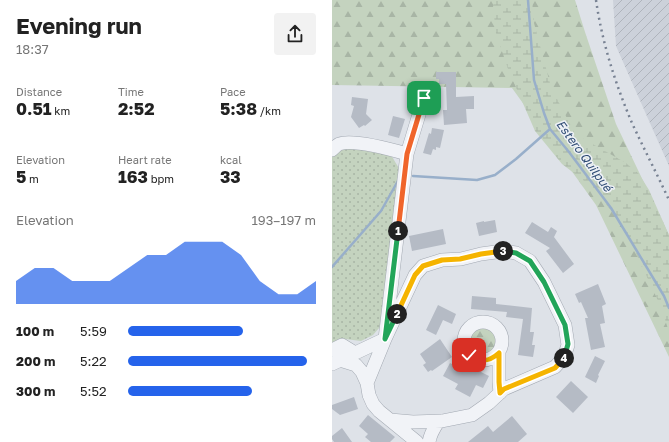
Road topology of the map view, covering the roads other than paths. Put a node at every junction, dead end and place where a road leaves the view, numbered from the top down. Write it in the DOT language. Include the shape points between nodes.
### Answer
graph roads {
  1 [pos="424,98"];
  2 [pos="332,150"];
  3 [pos="407,154"];
  4 [pos="385,339"];
  5 [pos="499,353"];
  6 [pos="335,358"];
  7 [pos="367,383"];
  8 [pos="500,393"];
  9 [pos="390,420"];
  10 [pos="438,422"];
  11 [pos="417,442"];
  12 [pos="429,442"];
  1 -- 3 [label="street"];
  2 -- 3 [label="street" via="339,144 348,143 371,145"];
  3 -- 4 [label="street"];
  4 -- 6 [label="street" via="355,353"];
  4 -- 7 [label="street"];
  4 -- 8 [label="street" via="415,275 423,266 442,260 481,254 503,251 516,253 530,261 544,282 565,325 568,344 564,357 555,368"];
  5 -- 8 [label="street"];
  6 -- 7 [label="street" via="356,365"];
  7 -- 9 [label="street" via="373,404"];
  8 -- 10 [label="street" via="472,415"];
  9 -- 10 [label="street"];
  9 -- 11 [label="street"];
  10 -- 12 [label="street"];
}
